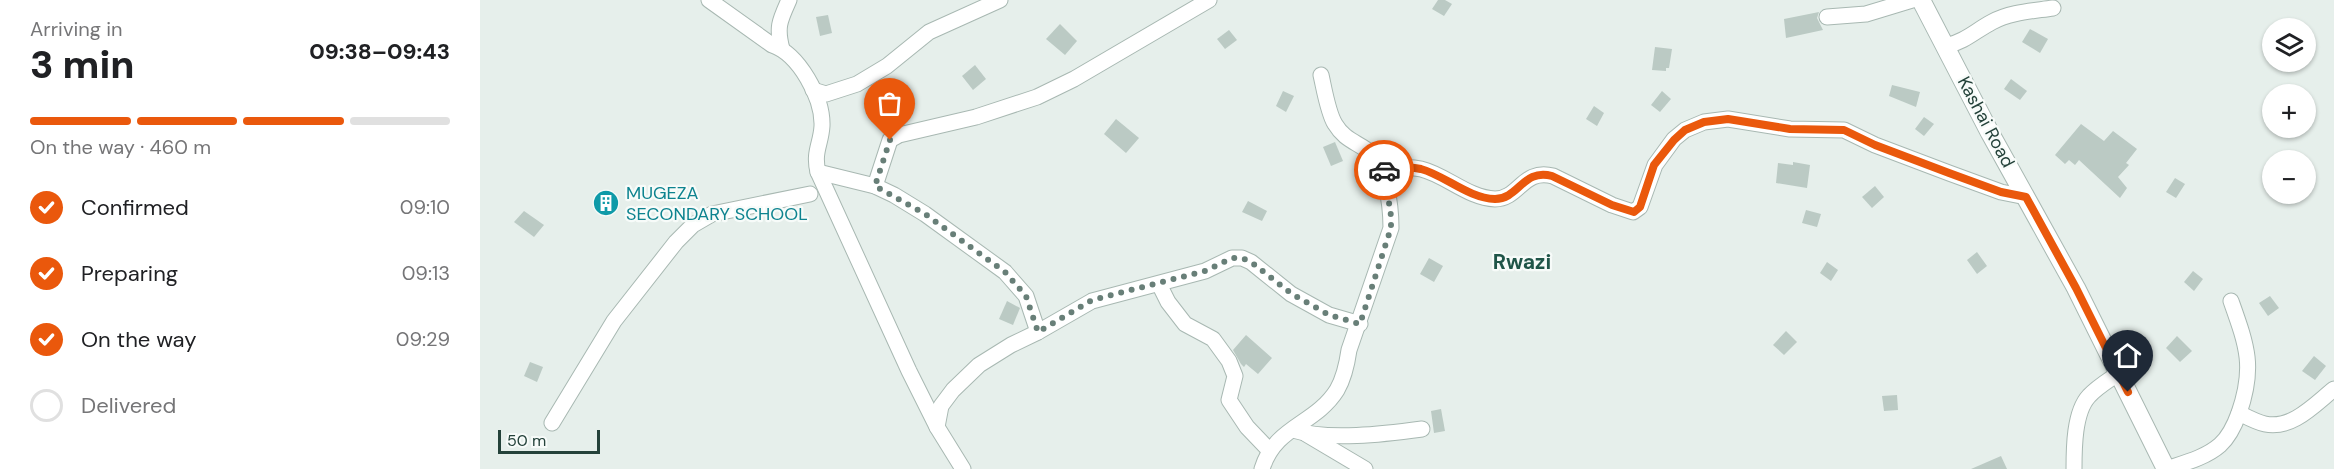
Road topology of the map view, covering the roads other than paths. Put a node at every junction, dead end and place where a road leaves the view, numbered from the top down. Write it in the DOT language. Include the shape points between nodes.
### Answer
graph roads {
  1 [pos="709,0"];
  2 [pos="789,0"];
  3 [pos="1000,0"];
  4 [pos="1209,0"];
  5 [pos="1912,0"];
  6 [pos="1921,0"];
  7 [pos="2053,8"];
  8 [pos="1827,17"];
  9 [pos="1946,46"];
  10 [pos="782,49"];
  11 [pos="1321,75"];
  12 [pos="813,90"];
  13 [pos="1383,170"];
  14 [pos="818,172"];
  15 [pos="875,186"];
  16 [pos="810,194"];
  17 [pos="2026,197"];
  18 [pos="1159,284"];
  19 [pos="2231,301"];
  20 [pos="1360,324"];
  21 [pos="1038,332"];
  22 [pos="2119,373"];
  23 [pos="2334,388"];
  24 [pos="2239,413"];
  25 [pos="552,423"];
  26 [pos="937,427"];
  27 [pos="1422,429"];
  28 [pos="1299,432"];
  29 [pos="1269,450"];
  30 [pos="963,469"];
  31 [pos="1262,469"];
  32 [pos="1365,469"];
  33 [pos="2074,469"];
  34 [pos="2166,469"];
  1 -- 10 [label="street"];
  2 -- 10 [label="street" via="778,33"];
  3 -- 12 [label="street" via="929,32 887,66 856,84 826,94"];
  4 -- 15 [label="street" via="1037,97 890,140"];
  5 -- 8 [label="street" via="1866,14"];
  6 -- 9 [label="street, Kashai Road"];
  7 -- 9 [label="street" via="2011,14 1963,41"];
  9 -- 17 [label="street, Kashai Road"];
  10 -- 12 [label="street"];
  11 -- 13 [label="street" via="1333,122 1352,143 1367,150"];
  12 -- 14 [label="street" via="822,127 815,159"];
  13 -- 17 [label="street" via="1420,169 1492,199 1501,198 1542,173 1634,212 1640,207 1654,165 1674,140 1704,122 1728,119 1790,129 1844,130 1949,173"];
  13 -- 20 [label="street" via="1391,228"];
  14 -- 15 [label="street"];
  14 -- 26 [label="street"];
  15 -- 21 [label="street" via="925,214 1005,272 1026,296"];
  16 -- 25 [label="street" via="712,214 693,225 608,330"];
  17 -- 22 [label="street, Kashai Road"];
  18 -- 20 [label="street" via="1242,258 1309,304 1340,320"];
  18 -- 21 [label="street" via="1092,300"];
  18 -- 29 [label="street" via="1185,324 1213,339 1222,350 1235,376 1229,400 1247,428"];
  19 -- 24 [label="street" via="2249,361"];
  20 -- 28 [label="street" via="1337,389"];
  21 -- 26 [label="street" via="967,375 941,406"];
  22 -- 33 [label="street" via="2082,406 2074,442"];
  22 -- 34 [label="street, Kashai Road"];
  23 -- 24 [label="street" via="2289,422 2264,424"];
  24 -- 34 [label="street" via="2220,445 2197,459"];
  26 -- 30 [label="street"];
  27 -- 28 [label="street" via="1377,435"];
  28 -- 29 [label="street" via="1275,441"];
  28 -- 32 [label="street"];
  29 -- 31 [label="street"];
}
